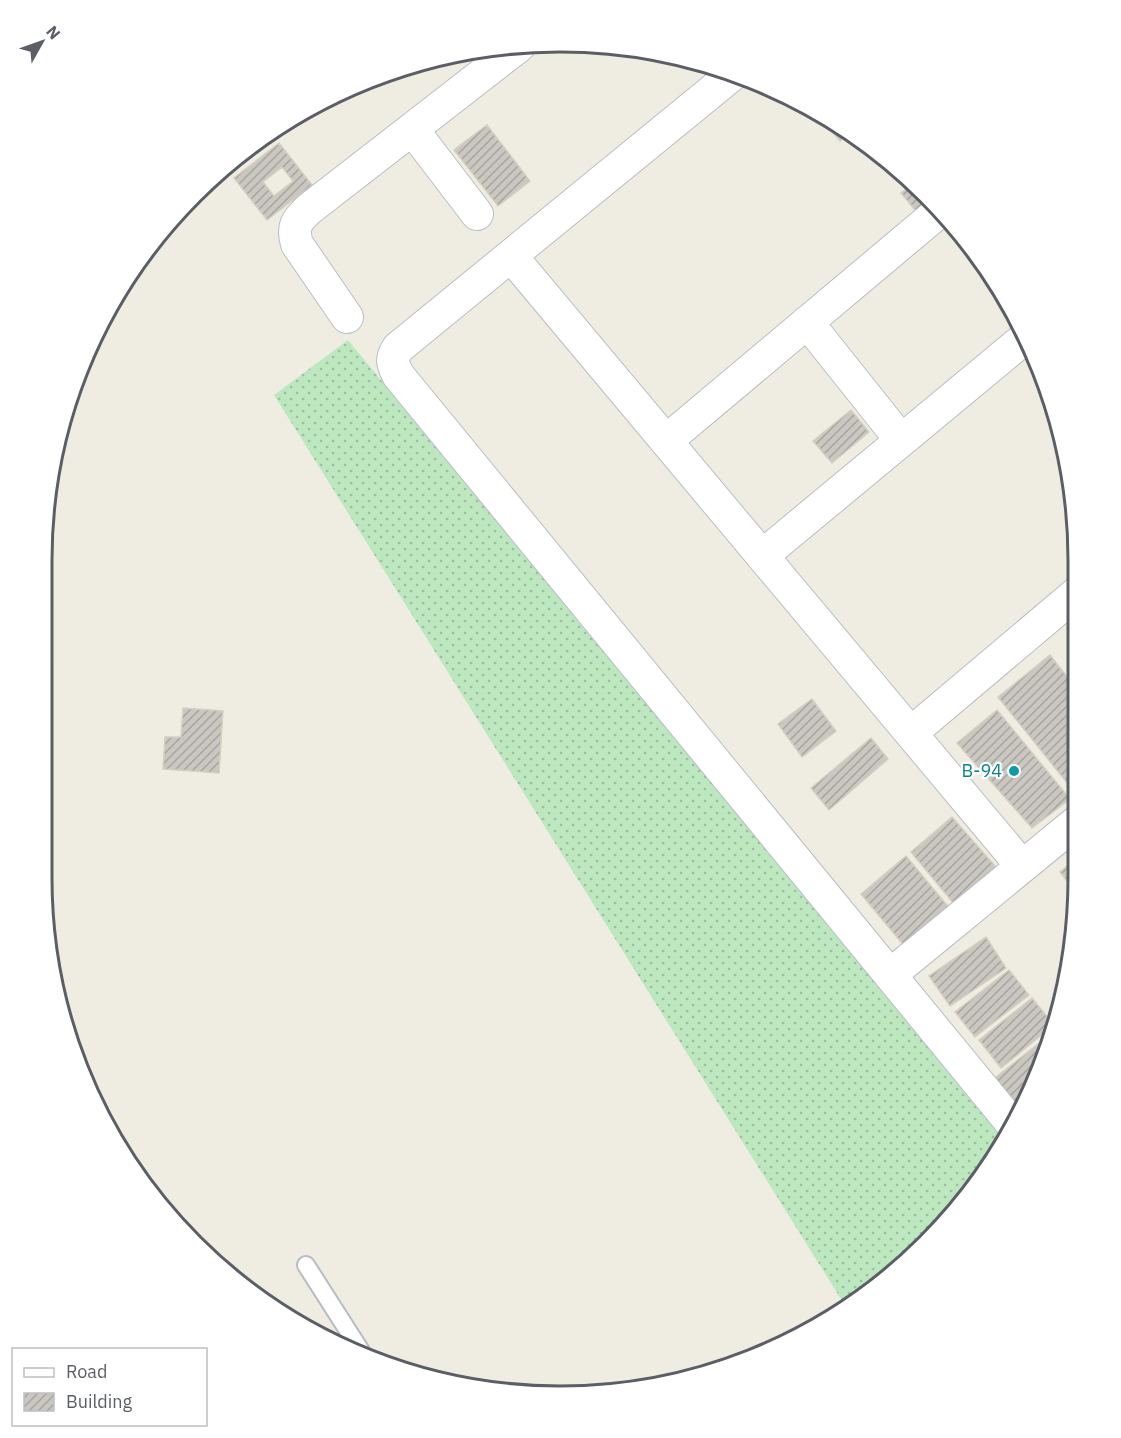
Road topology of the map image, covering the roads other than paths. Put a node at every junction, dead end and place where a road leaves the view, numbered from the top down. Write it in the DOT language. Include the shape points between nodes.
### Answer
graph roads {
  1 [pos="506,56"];
  2 [pos="726,80"];
  3 [pos="412,129"];
  4 [pos="477,214"];
  5 [pos="933,216"];
  6 [pos="511,256"];
  7 [pos="347,317"];
  8 [pos="807,322"];
  9 [pos="1019,343"];
  10 [pos="901,440"];
  11 [pos="666,441"];
  12 [pos="762,556"];
  13 [pos="1068,600"];
  14 [pos="911,733"];
  15 [pos="1068,829"];
  16 [pos="1022,866"];
  17 [pos="890,975"];
  18 [pos="1007,1118"];
  19 [pos="306,1265"];
  20 [pos="355,1342"];
  1 -- 3 [label="street"];
  2 -- 6 [label="street"];
  3 -- 4 [label="street"];
  3 -- 7 [label="street" via="309,209 296,224 297,244"];
  5 -- 8 [label="street"];
  6 -- 11 [label="street"];
  6 -- 17 [label="street" via="398,348 393,363 398,375"];
  8 -- 10 [label="street"];
  8 -- 11 [label="street"];
  9 -- 10 [label="street"];
  10 -- 12 [label="street"];
  11 -- 12 [label="street"];
  12 -- 14 [label="street"];
  13 -- 14 [label="street"];
  14 -- 16 [label="street"];
  15 -- 16 [label="street"];
  16 -- 17 [label="street"];
  17 -- 18 [label="street"];
  19 -- 20 [label="lane"];
}
